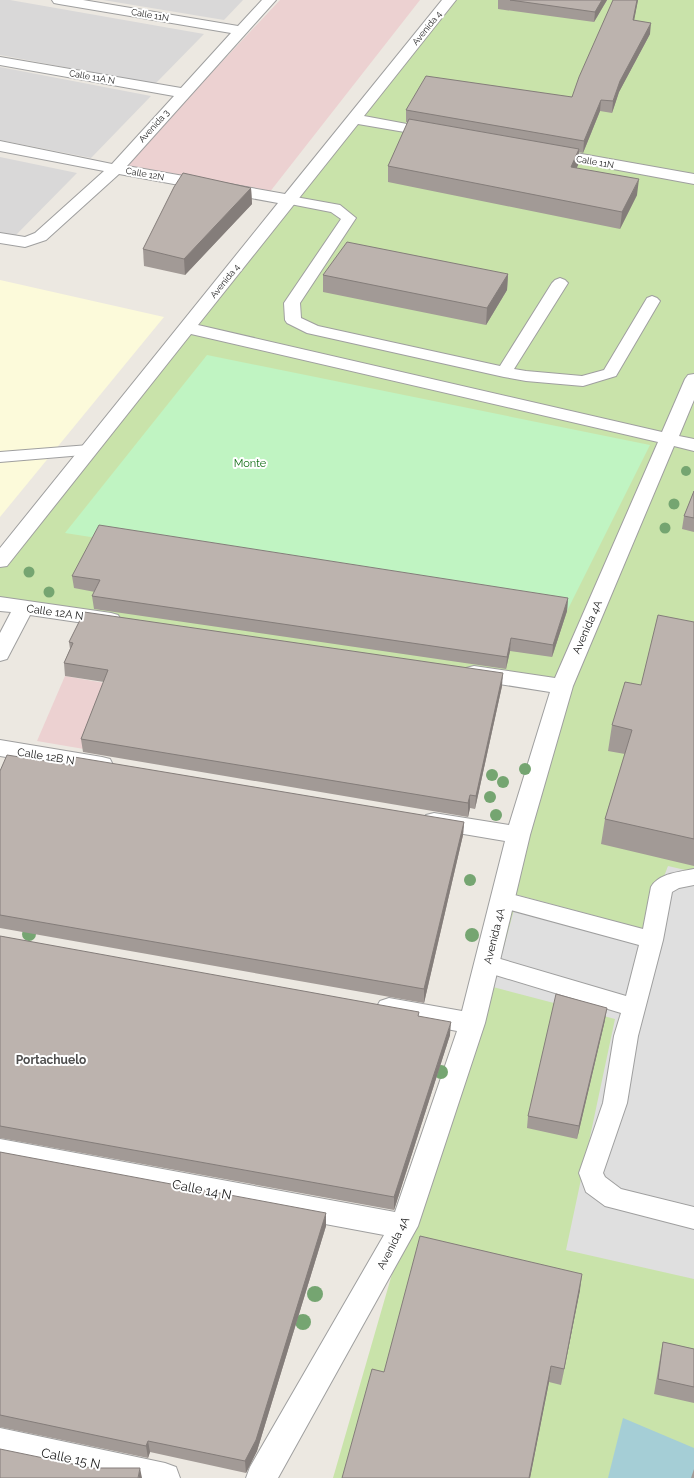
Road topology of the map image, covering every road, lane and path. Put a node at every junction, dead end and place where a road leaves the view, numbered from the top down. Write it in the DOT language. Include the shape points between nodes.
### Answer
graph roads {
  1 [pos="59,0"];
  2 [pos="269,0"];
  3 [pos="449,0"];
  4 [pos="241,31"];
  5 [pos="0,60"];
  6 [pos="183,93"];
  7 [pos="354,119"];
  8 [pos="447,136"];
  9 [pos="0,146"];
  10 [pos="532,151"];
  11 [pos="116,169"];
  12 [pos="694,179"];
  13 [pos="290,200"];
  14 [pos="0,238"];
  15 [pos="560,282"];
  16 [pos="652,301"];
  17 [pos="187,328"];
  18 [pos="504,372"];
  19 [pos="694,379"];
  20 [pos="668,439"];
  21 [pos="694,445"];
  22 [pos="89,450"];
  23 [pos="0,457"];
  24 [pos="0,562"];
  25 [pos="0,604"];
  26 [pos="23,608"];
  27 [pos="132,624"];
  28 [pos="0,654"];
  29 [pos="452,670"];
  30 [pos="562,686"];
  31 [pos="0,748"];
  32 [pos="126,769"];
  33 [pos="416,818"];
  34 [pos="518,834"];
  35 [pos="694,877"];
  36 [pos="503,900"];
  37 [pos="652,940"];
  38 [pos="487,964"];
  39 [pos="370,1005"];
  40 [pos="632,1007"];
  41 [pos="472,1023"];
  42 [pos="0,1151"];
  43 [pos="694,1218"];
  44 [pos="404,1226"];
  45 [pos="0,1443"];
  46 [pos="165,1478"];
  47 [pos="261,1478"];
  1 -- 4 [label="street, Calle 11N"];
  2 -- 4 [label="street, Avenida 3"];
  3 -- 7 [label="street, Avenida 4"];
  4 -- 6 [label="street, Avenida 3"];
  5 -- 6 [label="street, Calle 11A N"];
  6 -- 11 [label="street, Avenida 3"];
  7 -- 8 [label="street"];
  7 -- 13 [label="street, Avenida 4"];
  9 -- 11 [label="street, Calle 12N"];
  10 -- 12 [label="street, Calle 11N"];
  11 -- 13 [label="street, Calle 12N"];
  11 -- 14 [label="street, Avenida 3" via="38,238 29,242"];
  13 -- 17 [label="street, Avenida 4"];
  13 -- 18 [label="lane" via="335,208 349,218 292,303 293,320 314,330"];
  15 -- 18 [label="lane"];
  16 -- 18 [label="lane" via="610,374 583,381"];
  17 -- 20 [label="street"];
  17 -- 22 [label="street, Avenida 4"];
  19 -- 20 [label="street, Avenida 4A"];
  20 -- 21 [label="street"];
  20 -- 30 [label="street, Avenida 4A"];
  22 -- 23 [label="lane"];
  22 -- 24 [label="street, Avenida 4"];
  25 -- 26 [label="street, Calle 12A N"];
  26 -- 27 [label="street, Calle 12A N"];
  26 -- 28 [label="street"];
  29 -- 30 [label="street"];
  30 -- 34 [label="street, Avenida 4A"];
  31 -- 32 [label="street, Calle 12B N"];
  33 -- 34 [label="street"];
  34 -- 36 [label="street, Avenida 4A"];
  35 -- 37 [label="lane" via="674,881 662,888"];
  36 -- 37 [label="lane"];
  36 -- 38 [label="street, Avenida 4A"];
  37 -- 40 [label="lane"];
  38 -- 40 [label="lane"];
  38 -- 41 [label="street, Avenida 4A"];
  39 -- 41 [label="street"];
  40 -- 43 [label="lane" via="616,1103 590,1173 595,1184 614,1198"];
  41 -- 44 [label="street, Avenida 4A"];
  42 -- 44 [label="street, Calle 14 N"];
  44 -- 47 [label="street, Avenida 4A"];
  45 -- 46 [label="street, Calle 15 N"];
}
